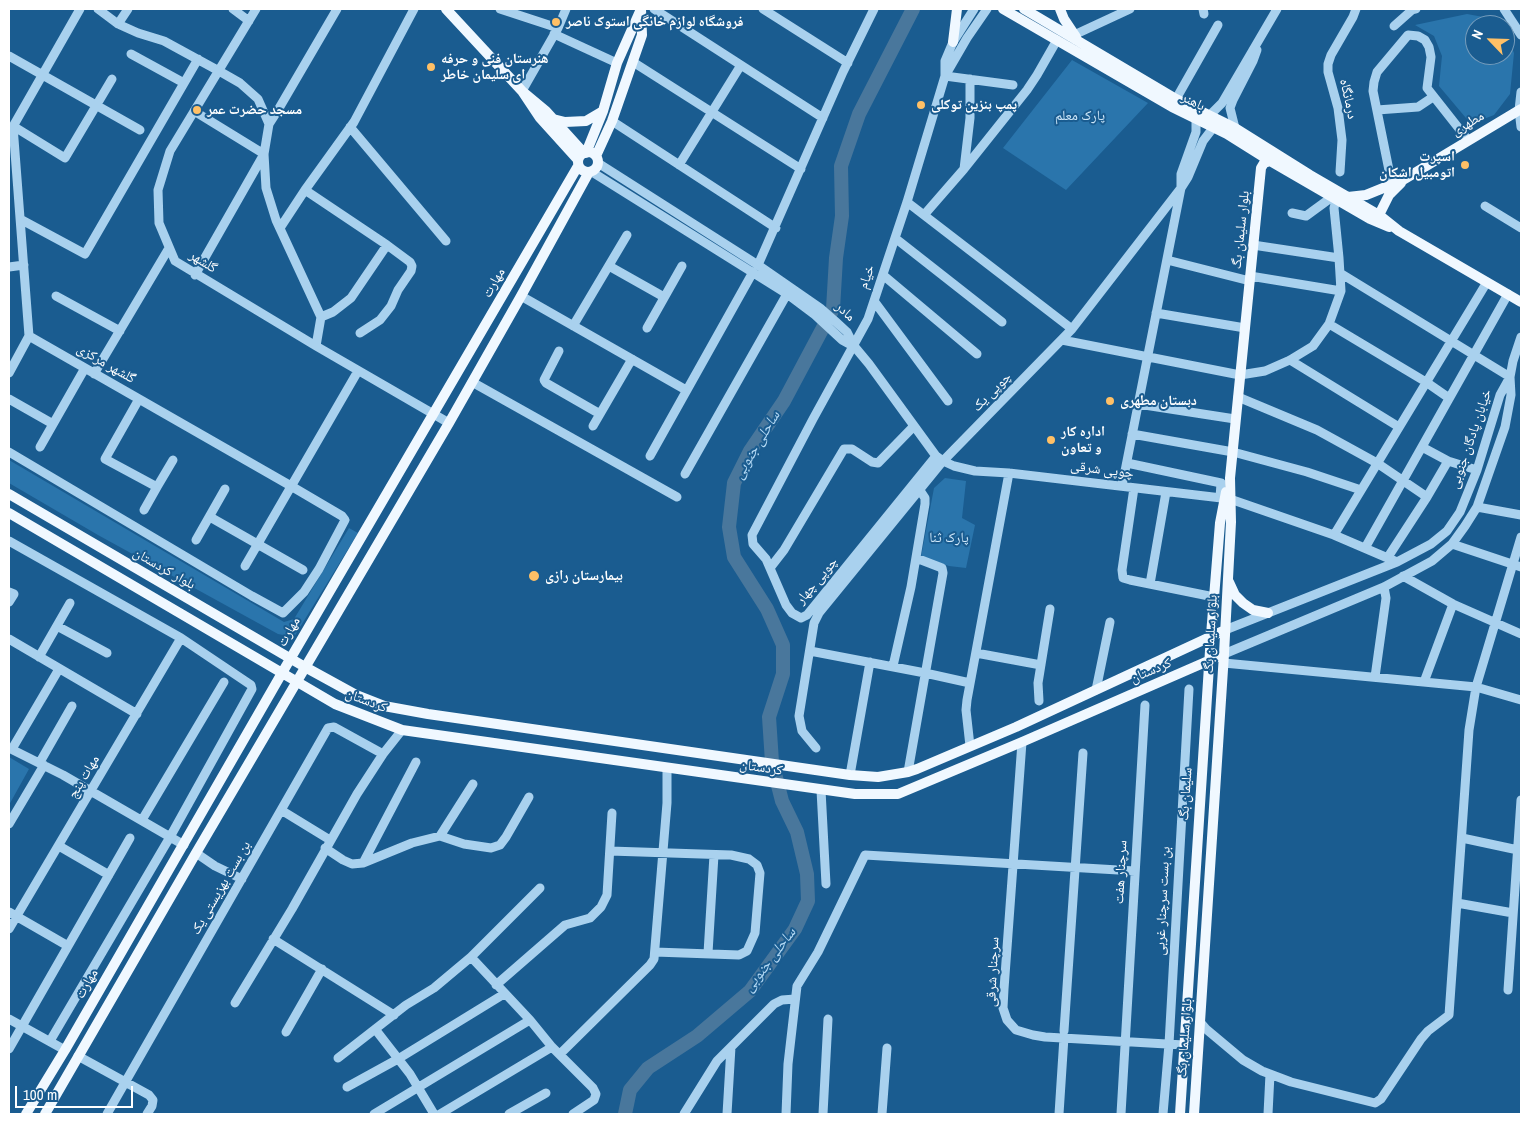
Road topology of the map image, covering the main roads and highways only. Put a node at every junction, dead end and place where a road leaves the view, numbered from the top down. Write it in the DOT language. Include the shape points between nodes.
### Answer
graph roads {
  1 [pos="446,9"];
  2 [pos="640,9"];
  3 [pos="957,9"];
  4 [pos="1003,9"];
  5 [pos="1024,9"];
  6 [pos="1060,9"];
  7 [pos="953,42"];
  8 [pos="1084,44"];
  9 [pos="522,91"];
  10 [pos="1520,109"];
  11 [pos="603,112"];
  12 [pos="553,119"];
  13 [pos="588,162"];
  14 [pos="1270,162"];
  15 [pos="1403,180"];
  16 [pos="1348,197"];
  17 [pos="1375,217"];
  18 [pos="1521,302"];
  19 [pos="9,494"];
  20 [pos="1225,499"];
  21 [pos="9,513"];
  22 [pos="1228,580"];
  23 [pos="1268,613"];
  24 [pos="1225,630"];
  25 [pos="1210,635"];
  26 [pos="290,658"];
  27 [pos="1224,658"];
  28 [pos="1209,662"];
  29 [pos="305,667"];
  30 [pos="282,673"];
  31 [pos="296,682"];
  32 [pos="1016,727"];
  33 [pos="1022,742"];
  34 [pos="184,844"];
  35 [pos="196,853"];
  36 [pos="65,1050"];
  37 [pos="78,1056"];
  38 [pos="26,1114"];
  39 [pos="45,1114"];
  40 [pos="1180,1114"];
  41 [pos="1194,1114"];
  1 -- 9 [label="main road"];
  2 -- 11 [label="main road, مهارت" via="617,63"];
  2 -- 13 [label="main road, مهارت" via="642,35 633,62 612,121"];
  3 -- 7 [label="main road"];
  4 -- 14 [label="main road, باهنر" via="1196,120 1227,134"];
  5 -- 8 [label="main road, باهنر"];
  6 -- 8 [label="main road" via="1074,35"];
  8 -- 16 [label="main road, باهنر" via="1176,99 1235,128"];
  9 -- 12 [label="main road"];
  9 -- 13 [label="main road" via="540,118"];
  10 -- 15 [label="main road, مطهری"];
  11 -- 12 [label="main road" via="586,121"];
  11 -- 13 [label="main road, مهارت"];
  12 -- 13 [label="main road"];
  13 -- 26 [label="main road, مهارت" via="433,415"];
  13 -- 29 [label="main road, مهارت" via="521,296"];
  14 -- 17 [label="main road, باهنر"];
  14 -- 20 [label="main road, بلوار سلیمان بگ" via="1261,168 1233,452"];
  15 -- 16 [label="main road, مطهری" via="1366,195"];
  15 -- 17 [label="main road"];
  16 -- 17 [label="main road, باهنر"];
  17 -- 18 [label="main road, باهنر"];
  19 -- 26 [label="main road, بلوار کردستان"];
  20 -- 22 [label="main road, بلوار سلیمان بگ"];
  20 -- 25 [label="main road, سلیمان بگ"];
  21 -- 30 [label="main road"];
  22 -- 23 [label="main road" via="1235,596 1243,604"];
  22 -- 24 [label="main road, بلوار سلیمان بگ"];
  24 -- 25 [label="main road, خیابان پادگان جنوبی"];
  24 -- 27 [label="main road, بلوار سلیمان بگ"];
  25 -- 28 [label="main road, سلیمان بگ"];
  25 -- 32 [label="main road, کردستان"];
  26 -- 29 [label="main road, بلوار کردستان"];
  26 -- 30 [label="main road, مهارت"];
  27 -- 28 [label="main road, کردستان"];
  27 -- 41 [label="main road, بلوار سلیمان بگ"];
  28 -- 33 [label="main road, کردستان"];
  28 -- 40 [label="main road, سلیمان بگ"];
  29 -- 31 [label="main road, مهارت"];
  29 -- 32 [label="main road, کردستان" via="356,695 384,706 850,775 878,777 908,772"];
  30 -- 31 [label="main road"];
  30 -- 34 [label="main road, مهارت"];
  31 -- 33 [label="main road, کردستان" via="335,704 402,730 855,794 898,794"];
  31 -- 35 [label="main road, مهارت"];
  32 -- 33 [label="main road"];
  34 -- 35 [label="main road"];
  34 -- 36 [label="main road, مهارت"];
  35 -- 37 [label="main road, مهارت"];
  36 -- 37 [label="main road"];
  36 -- 38 [label="main road, مهارت"];
  37 -- 39 [label="main road, مهارت"];
}
